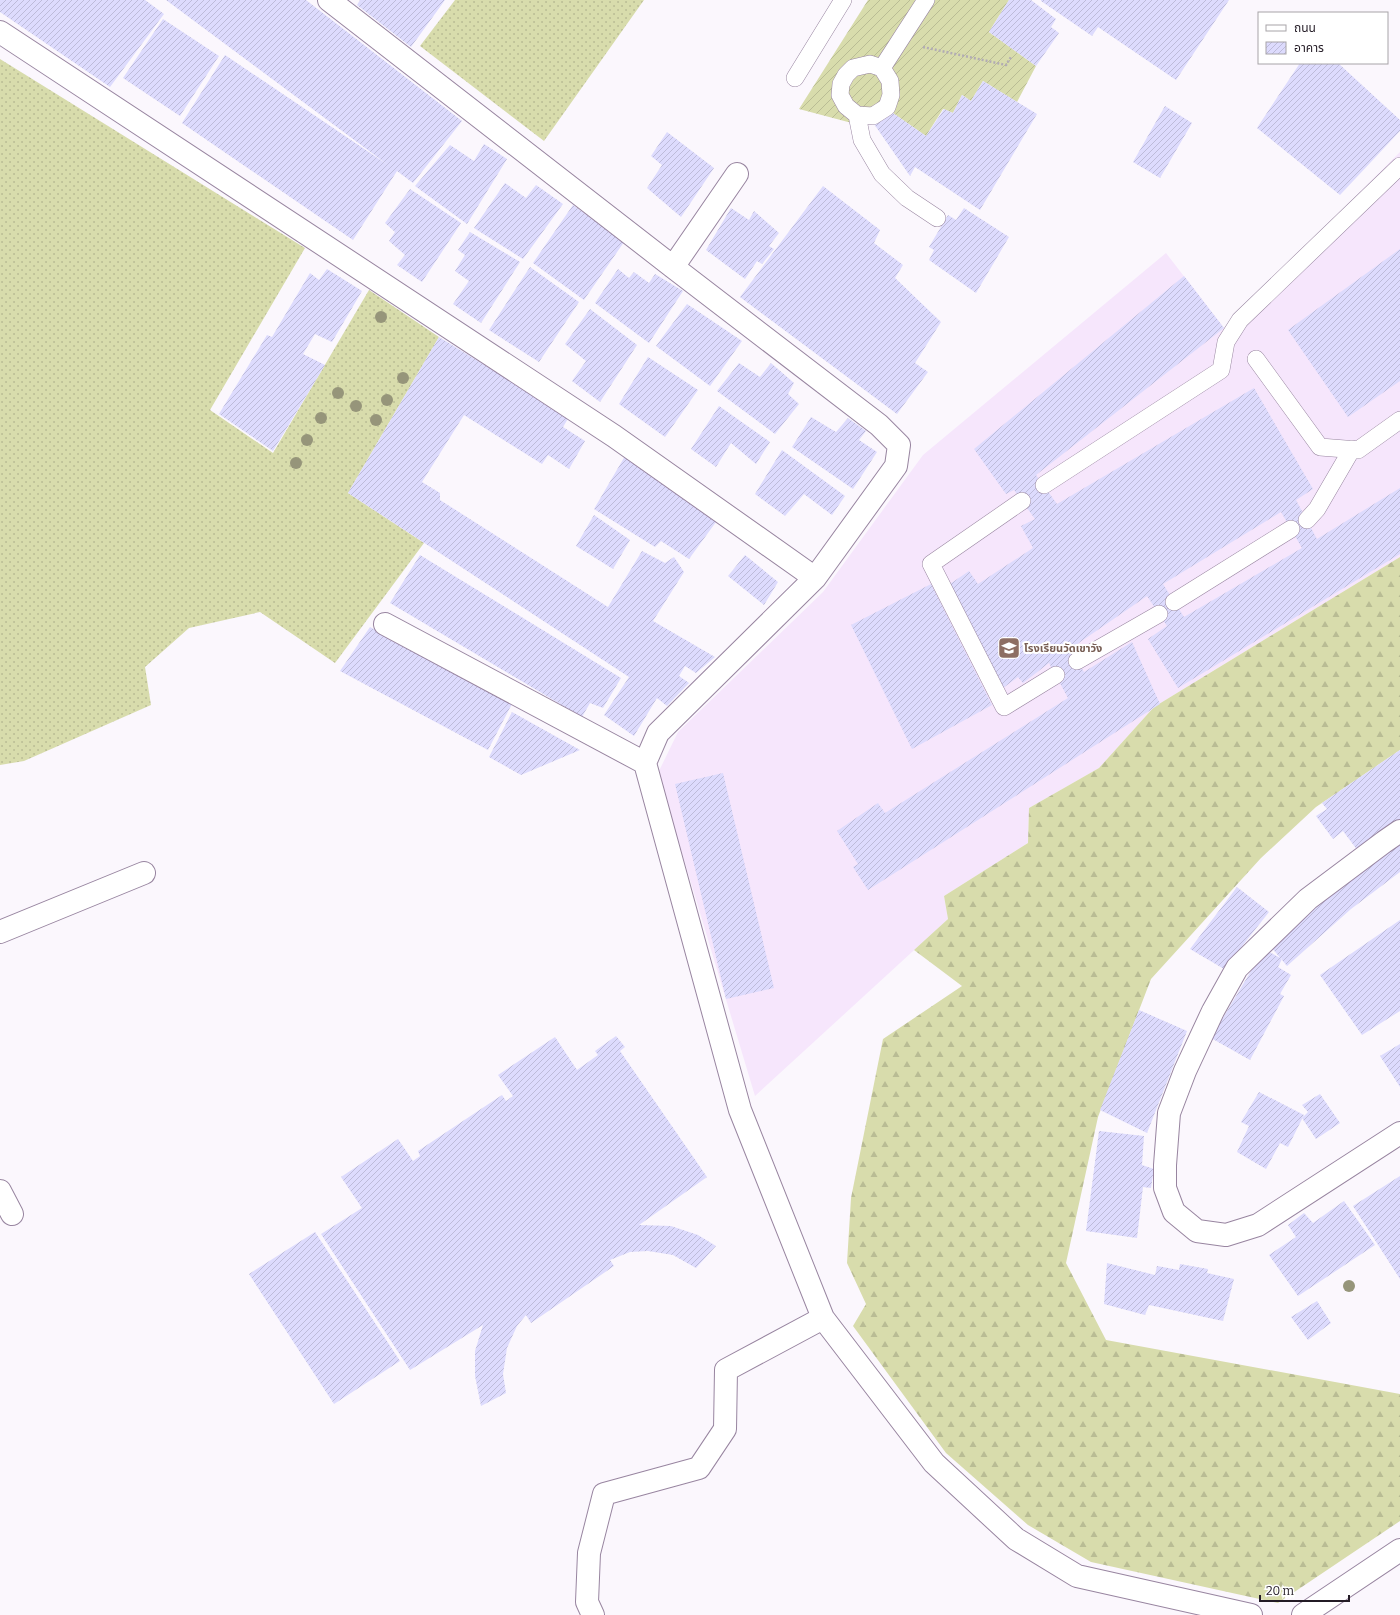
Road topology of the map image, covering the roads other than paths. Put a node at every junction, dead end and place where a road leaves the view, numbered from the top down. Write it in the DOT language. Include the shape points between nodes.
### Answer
graph roads {
  1 [pos="329,0"];
  2 [pos="843,0"];
  3 [pos="926,0"];
  4 [pos="0,32"];
  5 [pos="882,68"];
  6 [pos="795,78"];
  7 [pos="856,115"];
  8 [pos="1400,166"];
  9 [pos="737,174"];
  10 [pos="936,218"];
  11 [pos="673,267"];
  12 [pos="1256,358"];
  13 [pos="1400,420"];
  14 [pos="1352,449"];
  15 [pos="1044,485"];
  16 [pos="1022,501"];
  17 [pos="1307,520"];
  18 [pos="1291,528"];
  19 [pos="815,578"];
  20 [pos="1174,602"];
  21 [pos="1159,614"];
  22 [pos="384,624"];
  23 [pos="1077,661"];
  24 [pos="1056,675"];
  25 [pos="645,763"];
  26 [pos="1400,831"];
  27 [pos="144,873"];
  28 [pos="0,932"];
  29 [pos="1400,1133"];
  30 [pos="0,1191"];
  31 [pos="12,1214"];
  32 [pos="823,1318"];
  33 [pos="1400,1550"];
  34 [pos="1306,1614"];
  35 [pos="593,1615"];
  36 [pos="1251,1615"];
  1 -- 11 [label="street"];
  2 -- 6 [label="lane"];
  3 -- 5 [label="lane"];
  4 -- 19 [label="street" via="614,436"];
  5 -- 7 [label="lane" via="890,81 891,95 887,107 873,116"];
  5 -- 7 [label="lane" via="870,64 853,68 841,84 840,96"];
  7 -- 10 [label="lane" via="862,140 882,174 907,198"];
  8 -- 15 [label="lane" via="1240,320 1226,342 1220,370"];
  9 -- 11 [label="street"];
  11 -- 19 [label="street" via="879,424 899,445 896,466"];
  12 -- 14 [label="lane" via="1320,447"];
  13 -- 14 [label="lane" via="1358,450"];
  14 -- 17 [label="lane" via="1318,509"];
  16 -- 24 [label="lane" via="931,564 1004,707"];
  18 -- 20 [label="lane"];
  19 -- 25 [label="street" via="658,733"];
  21 -- 23 [label="lane"];
  22 -- 25 [label="street"];
  25 -- 32 [label="street" via="740,1110"];
  26 -- 29 [label="street" via="1308,900 1237,968 1185,1071 1169,1113 1165,1188 1174,1212 1198,1231 1226,1234 1258,1225"];
  27 -- 28 [label="street"];
  30 -- 31 [label="street"];
  32 -- 35 [label="street" via="726,1370 725,1429 699,1468 604,1494 589,1553 587,1602"];
  32 -- 36 [label="street" via="934,1462 1016,1539 1077,1576"];
  33 -- 34 [label="street"];
}
